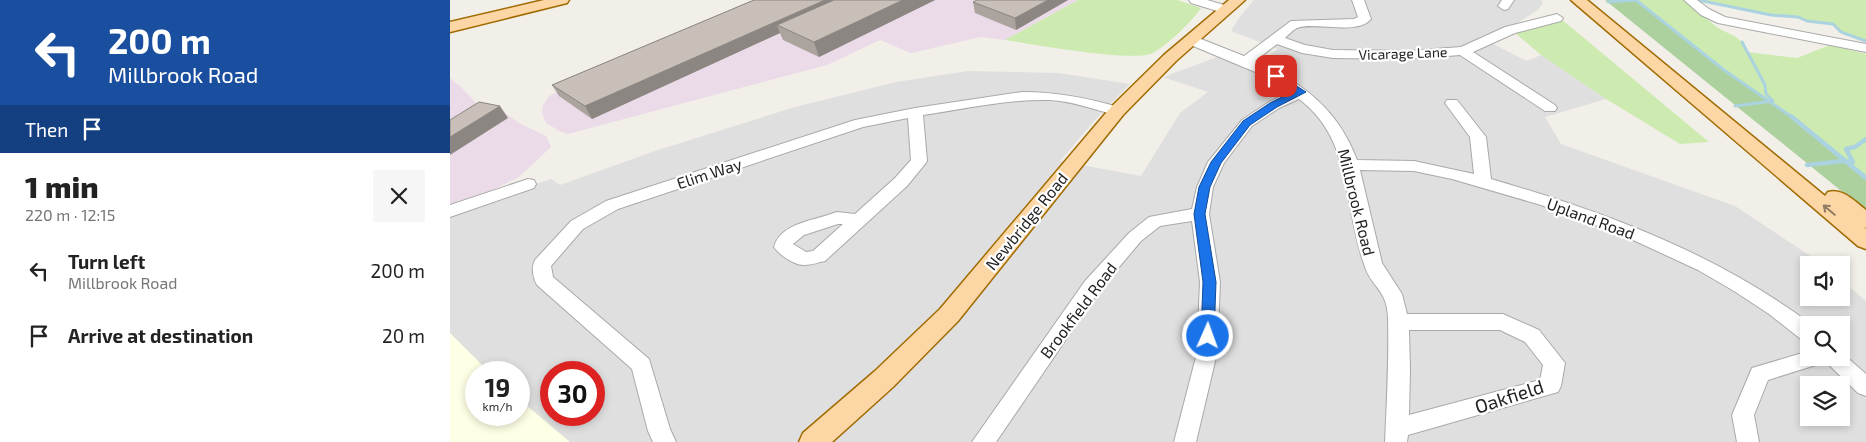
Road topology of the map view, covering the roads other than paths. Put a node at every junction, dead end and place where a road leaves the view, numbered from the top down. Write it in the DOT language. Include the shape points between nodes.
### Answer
graph roads {
  1 [pos="562,0"];
  2 [pos="1195,0"];
  3 [pos="1358,0"];
  4 [pos="1578,0"];
  5 [pos="1595,0"];
  6 [pos="1690,0"];
  7 [pos="1233,5"];
  8 [pos="1557,18"];
  9 [pos="450,27"];
  10 [pos="1275,39"];
  11 [pos="1191,40"];
  12 [pos="1866,48"];
  13 [pos="1463,51"];
  14 [pos="1246,61"];
  15 [pos="1301,92"];
  16 [pos="1452,103"];
  17 [pos="1550,108"];
  18 [pos="1117,111"];
  19 [pos="915,112"];
  20 [pos="1351,165"];
  21 [pos="1483,182"];
  22 [pos="528,184"];
  23 [pos="450,211"];
  24 [pos="1200,214"];
  25 [pos="858,220"];
  26 [pos="1866,222"];
  27 [pos="1866,241"];
  28 [pos="1397,322"];
  29 [pos="1800,326"];
  30 [pos="1800,362"];
  31 [pos="1845,366"];
  32 [pos="1866,386"];
  33 [pos="1397,435"];
  34 [pos="665,442"];
  35 [pos="813,442"];
  36 [pos="983,442"];
  37 [pos="1184,442"];
  38 [pos="1748,442"];
  1 -- 9 [label="main road"];
  2 -- 7 [label="street"];
  3 -- 10 [label="street" via="1365,19 1356,23 1295,24"];
  27 -- 4 [label="main road, one-way"];
  5 -- 26 [label="main road"];
  6 -- 12 [label="street" via="1722,20"];
  7 -- 11 [label="main road, Newbridge Road"];
  8 -- 13 [label="street, Vicarage Lane" via="1510,30"];
  10 -- 13 [label="street, Vicarage Lane" via="1302,49 1333,54 1409,55"];
  10 -- 14 [label="street"];
  11 -- 14 [label="street, Millbrook Road"];
  11 -- 18 [label="main road, Newbridge Road"];
  13 -- 17 [label="street"];
  14 -- 15 [label="street, Millbrook Road"];
  15 -- 20 [label="street, Millbrook Road" via="1322,111 1340,138"];
  15 -- 24 [label="street" via="1247,123 1216,162 1205,187"];
  16 -- 21 [label="street" via="1478,137"];
  18 -- 19 [label="street, Elim Way" via="1084,101 1022,96"];
  18 -- 35 [label="main road, Newbridge Road" via="949,315"];
  19 -- 25 [label="street" via="919,161 901,182"];
  19 -- 34 [label="street, Elim Way" via="860,123 612,205 577,225 542,265 544,280 642,365 659,431"];
  20 -- 21 [label="street, Upland Road" via="1402,165"];
  20 -- 28 [label="street, Millbrook Road" via="1375,270 1394,296"];
  21 -- 29 [label="street, Upland Road" via="1628,230 1715,270"];
  22 -- 23 [label="street"];
  24 -- 36 [label="street, Brookfield Road" via="1155,221 1135,237 1092,286"];
  24 -- 37 [label="street" via="1210,282 1207,353"];
  28 -- 33 [label="street, Millbrook Road" via="1400,344"];
  28 -- 33 [label="street, Oakfield" via="1503,322 1532,336 1554,363 1550,386"];
  30 -- 38 [label="street" via="1760,374 1743,415"];
  31 -- 32 [label="street"];
}
